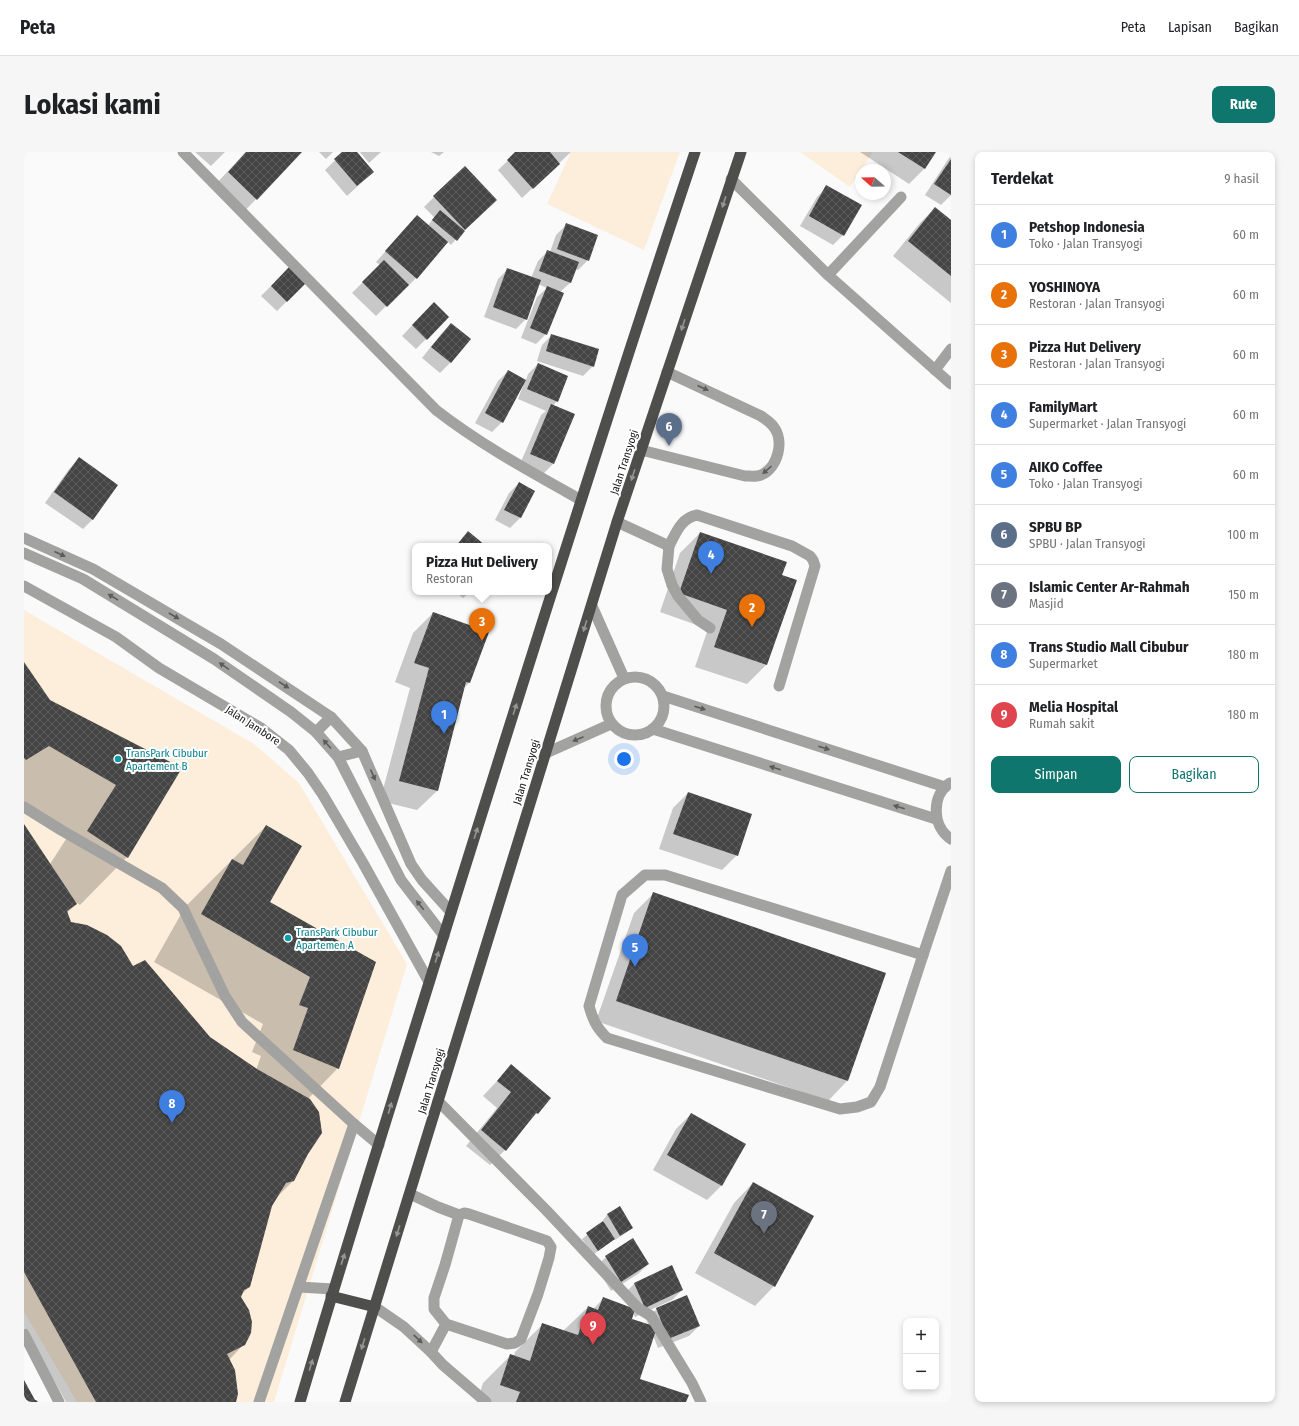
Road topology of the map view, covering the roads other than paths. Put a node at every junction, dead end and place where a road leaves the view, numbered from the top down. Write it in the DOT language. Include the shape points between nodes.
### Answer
graph roads {
  1 [pos="183,152"];
  2 [pos="696,152"];
  3 [pos="741,152"];
  4 [pos="731,179"];
  5 [pos="901,197"];
  6 [pos="828,275"];
  7 [pos="951,349"];
  8 [pos="935,370"];
  9 [pos="667,372"];
  10 [pos="951,384"];
  11 [pos="641,450"];
  12 [pos="581,500"];
  13 [pos="617,522"];
  14 [pos="24,538"];
  15 [pos="669,546"];
  16 [pos="24,552"];
  17 [pos="24,586"];
  18 [pos="552,592"];
  19 [pos="551,595"];
  20 [pos="592,606"];
  21 [pos="710,628"];
  22 [pos="624,678"];
  23 [pos="778,686"];
  24 [pos="663,696"];
  25 [pos="331,717"];
  26 [pos="611,724"];
  27 [pos="653,729"];
  28 [pos="316,732"];
  29 [pos="362,751"];
  30 [pos="546,753"];
  31 [pos="338,757"];
  32 [pos="948,785"];
  33 [pos="24,807"];
  34 [pos="936,819"];
  35 [pos="951,839"];
  36 [pos="951,871"];
  37 [pos="451,912"];
  38 [pos="444,936"];
  39 [pos="923,955"];
  40 [pos="429,982"];
  41 [pos="438,1101"];
  42 [pos="354,1124"];
  43 [pos="379,1145"];
  44 [pos="410,1194"];
  45 [pos="459,1215"];
  46 [pos="299,1287"];
  47 [pos="332,1293"];
  48 [pos="375,1307"];
  49 [pos="446,1324"];
  50 [pos="24,1334"];
  51 [pos="431,1352"];
  52 [pos="59,1402"];
  53 [pos="259,1402"];
  54 [pos="300,1402"];
  55 [pos="345,1402"];
  56 [pos="486,1402"];
  57 [pos="701,1402"];
  1 -- 12 [label="street" via="436,410 488,447"];
  2 -- 12 [label="highway"];
  3 -- 4 [label="highway, Jalan Transyogi"];
  4 -- 6 [label="street"];
  4 -- 9 [label="highway, Jalan Transyogi, one-way"];
  5 -- 6 [label="street"];
  6 -- 8 [label="street"];
  7 -- 8 [label="street"];
  8 -- 10 [label="street"];
  9 -- 11 [label="highway, Jalan Transyogi"];
  9 -- 11 [label="street, one-way" via="761,416 774,427 780,442 777,456 770,469 760,476 745,476"];
  11 -- 13 [label="highway, Jalan Transyogi, one-way"];
  18 -- 12 [label="highway, one-way"];
  13 -- 15 [label="street"];
  13 -- 20 [label="highway, Jalan Transyogi"];
  14 -- 25 [label="street, one-way" via="93,568 221,644"];
  15 -- 21 [label="street" via="667,569 672,585 698,620"];
  15 -- 23 [label="street" via="684,520 697,515 792,546 810,556 815,566"];
  28 -- 16 [label="street, one-way" via="292,712 214,659 82,579"];
  17 -- 40 [label="street, Jalan Jambore" via="116,637 159,668 261,728 289,750 322,795"];
  37 -- 19 [label="highway, one-way"];
  20 -- 22 [label="street"];
  20 -- 30 [label="highway, Jalan Transyogi, one-way"];
  22 -- 24 [label="street" via="640,676 654,683"];
  22 -- 26 [label="street" via="610,689 608,695 605,707"];
  24 -- 27 [label="street" via="663,714"];
  24 -- 32 [label="street, one-way"];
  25 -- 28 [label="street"];
  25 -- 29 [label="street"];
  26 -- 27 [label="street" via="623,734 639,736"];
  26 -- 30 [label="street, one-way"];
  34 -- 27 [label="street, one-way"];
  31 -- 28 [label="street, one-way"];
  29 -- 31 [label="street"];
  29 -- 37 [label="street, one-way" via="411,864"];
  30 -- 41 [label="highway, Jalan Transyogi"];
  38 -- 31 [label="street, one-way" via="401,880"];
  32 -- 34 [label="street" via="936,801"];
  33 -- 42 [label="street" via="162,888 183,908 225,996 242,1022"];
  34 -- 35 [label="street" via="945,835"];
  36 -- 39 [label="street"];
  37 -- 38 [label="highway"];
  40 -- 38 [label="highway, one-way"];
  39 -- 39 [label="street" via="880,1086 871,1102 856,1107 840,1109 607,1038 592,1019 589,1006 622,895 645,875 665,875"];
  43 -- 40 [label="highway, one-way"];
  41 -- 44 [label="highway, Jalan Transyogi"];
  41 -- 57 [label="street" via="547,1210 638,1308 651,1316"];
  42 -- 43 [label="street"];
  42 -- 46 [label="street"];
  47 -- 43 [label="highway, one-way"];
  44 -- 45 [label="street"];
  44 -- 48 [label="highway, Jalan Transyogi, one-way"];
  45 -- 49 [label="street" via="434,1298 434,1309"];
  45 -- 49 [label="street" via="469,1214 547,1241 550,1247 549,1258 521,1339 515,1343 507,1344"];
  46 -- 47 [label="street"];
  46 -- 53 [label="street"];
  47 -- 48 [label="highway"];
  54 -- 47 [label="highway, one-way"];
  48 -- 51 [label="street, one-way" via="404,1327"];
  48 -- 55 [label="highway, Jalan Transyogi, one-way"];
  49 -- 51 [label="street"];
  50 -- 52 [label="street"];
  51 -- 56 [label="street"];
}
